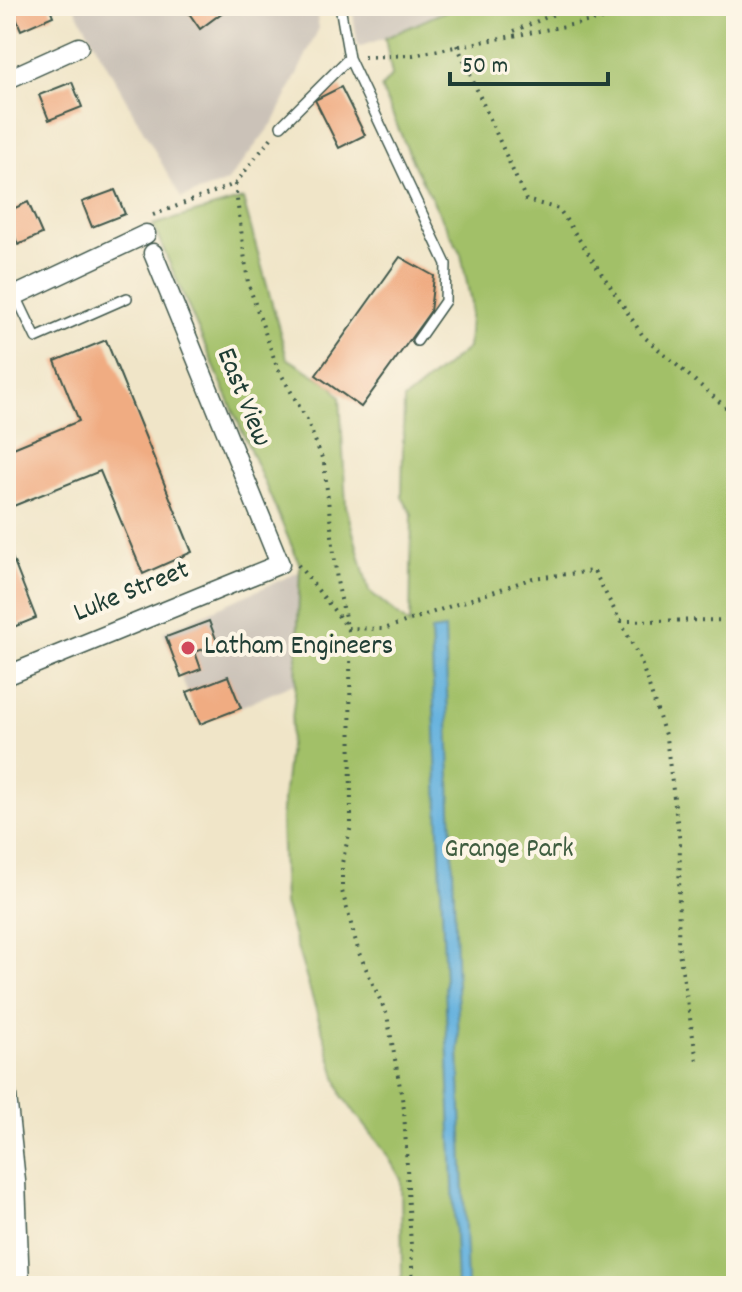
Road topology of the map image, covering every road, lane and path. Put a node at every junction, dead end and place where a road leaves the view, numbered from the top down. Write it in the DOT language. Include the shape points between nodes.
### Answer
graph roads {
  1 [pos="340,6"];
  2 [pos="573,6"];
  3 [pos="670,6"];
  4 [pos="505,34"];
  5 [pos="457,45"];
  6 [pos="79,47"];
  7 [pos="349,58"];
  8 [pos="6,80"];
  9 [pos="281,126"];
  10 [pos="235,184"];
  11 [pos="146,234"];
  12 [pos="153,253"];
  13 [pos="9,298"];
  14 [pos="127,298"];
  15 [pos="417,341"];
  16 [pos="736,416"];
  17 [pos="280,564"];
  18 [pos="300,565"];
  19 [pos="736,620"];
  20 [pos="621,621"];
  21 [pos="348,628"];
  22 [pos="6,676"];
  23 [pos="697,1061"];
  24 [pos="6,1086"];
  25 [pos="20,1286"];
  26 [pos="413,1286"];
  1 -- 7 [label="lane"];
  2 -- 4 [label="path"];
  3 -- 4 [label="path"];
  4 -- 5 [label="path"];
  5 -- 7 [label="path" via="413,55"];
  5 -- 16 [label="path" via="526,200 559,209 643,336"];
  6 -- 8 [label="street"];
  7 -- 9 [label="lane"];
  7 -- 15 [label="lane" via="446,264 445,301"];
  9 -- 10 [label="path"];
  10 -- 11 [label="path" via="141,220"];
  10 -- 21 [label="path" via="248,283 277,367 324,463 337,581"];
  11 -- 13 [label="street"];
  12 -- 17 [label="street, East View"];
  13 -- 14 [label="lane" via="36,338"];
  17 -- 22 [label="street, Luke Street"];
  18 -- 21 [label="path"];
  19 -- 20 [label="path"];
  20 -- 21 [label="path" via="594,571 533,578 384,629"];
  20 -- 23 [label="path" via="640,659 666,738 680,843 678,945"];
  21 -- 26 [label="path" via="351,826 342,891 359,953 387,1015 404,1109"];
  24 -- 25 [label="street"];
}
